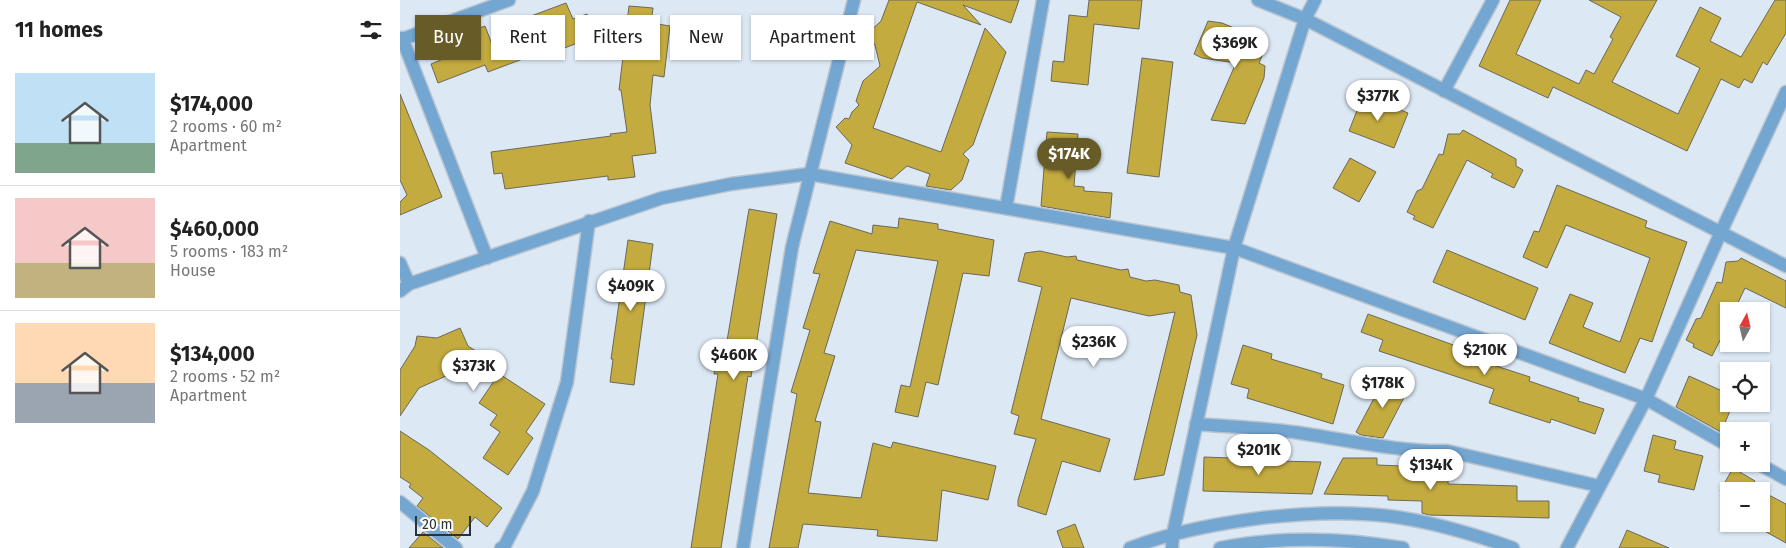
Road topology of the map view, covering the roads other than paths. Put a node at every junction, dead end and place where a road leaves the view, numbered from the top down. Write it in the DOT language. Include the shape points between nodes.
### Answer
graph roads {
  1 [pos="509,0"];
  2 [pos="854,0"];
  3 [pos="1043,0"];
  4 [pos="1258,0"];
  5 [pos="1315,0"];
  6 [pos="1493,0"];
  7 [pos="1305,19"];
  8 [pos="401,39"];
  9 [pos="1444,91"];
  10 [pos="1786,92"];
  11 [pos="809,174"];
  12 [pos="1006,208"];
  13 [pos="589,221"];
  14 [pos="1721,232"];
  15 [pos="1234,248"];
  16 [pos="487,258"];
  17 [pos="400,263"];
  18 [pos="1786,266"];
  19 [pos="405,288"];
  20 [pos="1646,399"];
  21 [pos="1196,424"];
  22 [pos="1720,441"];
  23 [pos="1770,470"];
  24 [pos="1786,479"];
  25 [pos="1599,486"];
  26 [pos="400,502"];
  27 [pos="1173,534"];
  28 [pos="456,548"];
  29 [pos="501,548"];
  30 [pos="743,548"];
  31 [pos="1130,548"];
  32 [pos="1172,548"];
  33 [pos="1220,548"];
  34 [pos="1403,548"];
  35 [pos="1513,548"];
  36 [pos="1567,548"];
  1 -- 8 [label="street"];
  2 -- 11 [label="street"];
  3 -- 12 [label="street"];
  4 -- 7 [label="street"];
  5 -- 7 [label="street"];
  6 -- 9 [label="street"];
  7 -- 9 [label="street"];
  7 -- 15 [label="street"];
  8 -- 16 [label="street"];
  9 -- 14 [label="street"];
  10 -- 14 [label="street"];
  11 -- 12 [label="street"];
  11 -- 13 [label="street" via="731,184 662,198"];
  11 -- 30 [label="street" via="792,247"];
  12 -- 15 [label="street"];
  13 -- 16 [label="street"];
  13 -- 29 [label="street" via="567,382 533,491"];
  14 -- 18 [label="street"];
  14 -- 20 [label="street"];
  15 -- 20 [label="street"];
  15 -- 21 [label="street"];
  16 -- 19 [label="street"];
  17 -- 19 [label="street"];
  20 -- 22 [label="street"];
  20 -- 25 [label="street"];
  21 -- 25 [label="street" via="1305,433 1447,451"];
  21 -- 27 [label="street"];
  23 -- 24 [label="street"];
  25 -- 36 [label="street"];
  26 -- 28 [label="street"];
  27 -- 31 [label="street"];
  27 -- 32 [label="street"];
  27 -- 35 [label="street" via="1236,521 1319,514 1388,516"];
  33 -- 34 [label="street" via="1249,542 1328,539"];
}
